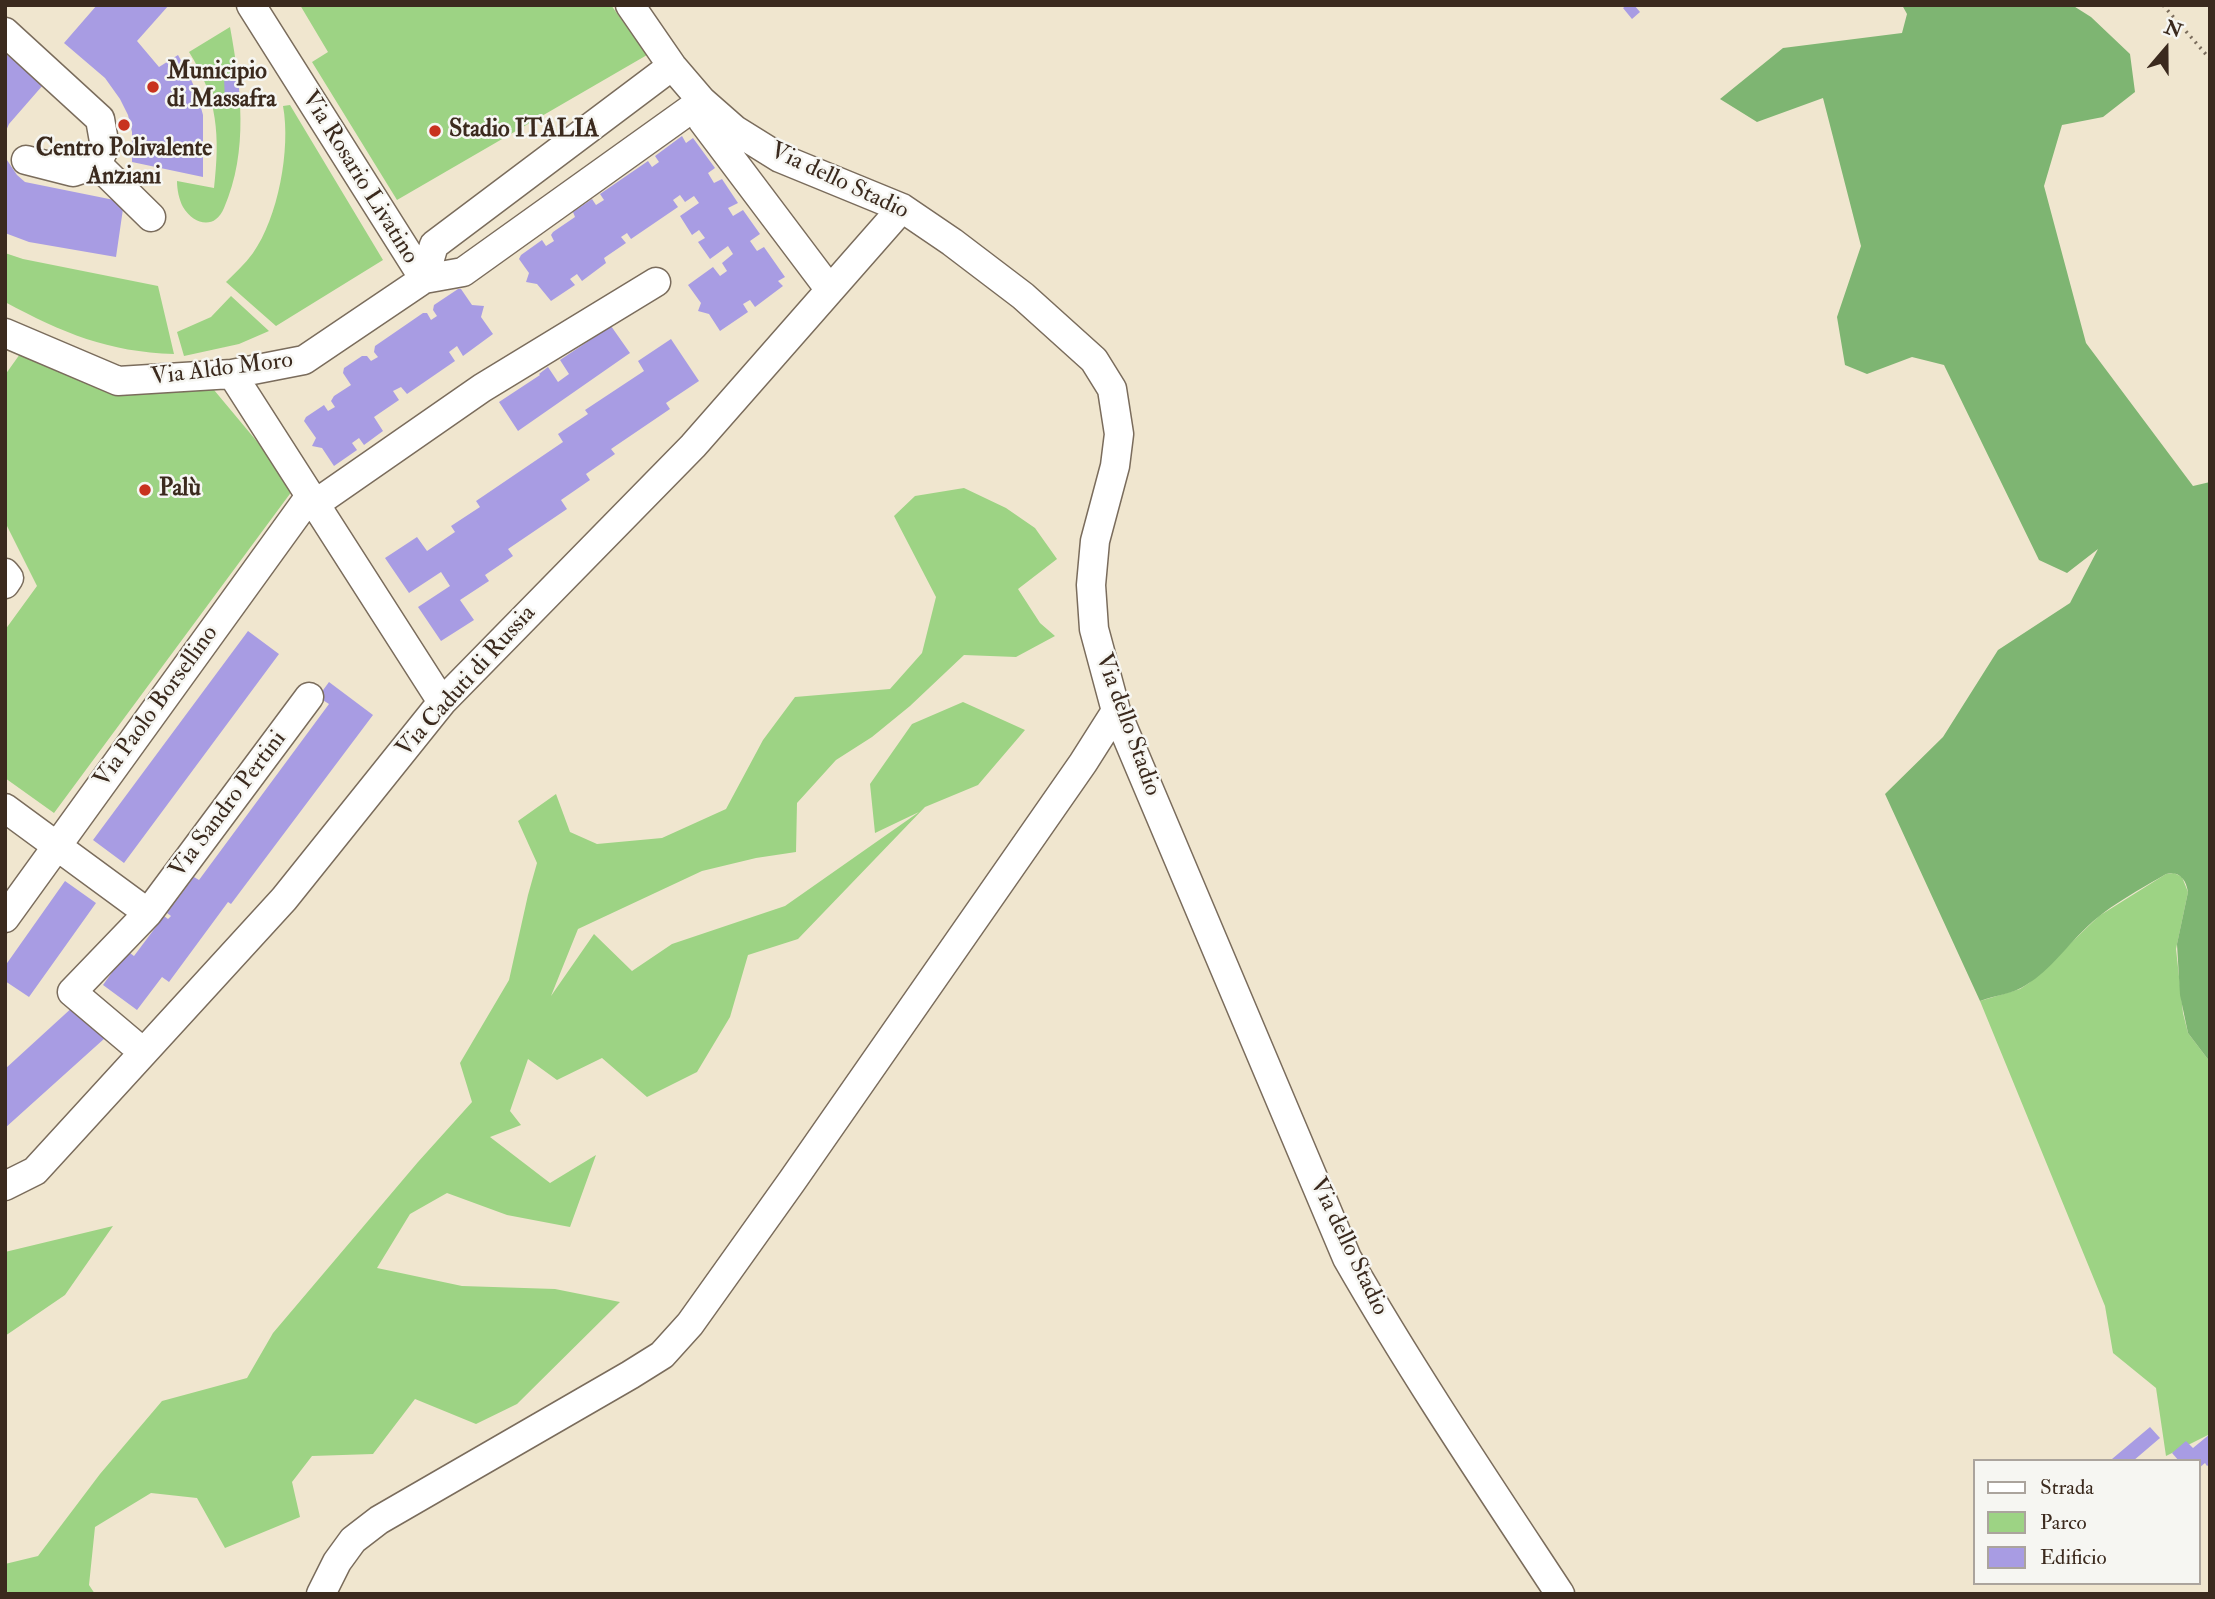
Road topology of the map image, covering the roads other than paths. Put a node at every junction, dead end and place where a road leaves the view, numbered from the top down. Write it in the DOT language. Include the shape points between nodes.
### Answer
graph roads {
  1 [pos="251,5"];
  2 [pos="629,5"];
  3 [pos="5,32"];
  4 [pos="672,66"];
  5 [pos="702,101"];
  6 [pos="26,160"];
  7 [pos="97,164"];
  8 [pos="902,208"];
  9 [pos="151,217"];
  10 [pos="424,279"];
  11 [pos="656,282"];
  12 [pos="830,290"];
  13 [pos="10,344"];
  14 [pos="232,374"];
  15 [pos="312,500"];
  16 [pos="309,698"];
  17 [pos="442,702"];
  18 [pos="1116,711"];
  19 [pos="5,808"];
  20 [pos="57,845"];
  21 [pos="148,913"];
  22 [pos="5,918"];
  23 [pos="143,1052"];
  24 [pos="11,1175"];
  25 [pos="321,1594"];
  26 [pos="1560,1594"];
  1 -- 10 [label="street, Via Rosario Livatino"];
  2 -- 4 [label="street, Via dello Stadio"];
  3 -- 7 [label="street" via="100,119 105,147"];
  4 -- 5 [label="street, Via dello Stadio"];
  4 -- 10 [label="street" via="434,245"];
  5 -- 8 [label="street, Via dello Stadio" via="780,158"];
  5 -- 10 [label="street, Via Aldo Moro" via="463,272"];
  5 -- 12 [label="street" via="702,120"];
  6 -- 7 [label="street" via="73,172"];
  7 -- 9 [label="street"];
  8 -- 12 [label="street, Via Caduti di Russia"];
  8 -- 18 [label="street, Via dello Stadio" via="1023,296 1094,360 1112,388 1119,434 1095,541 1091,585 1094,629"];
  10 -- 14 [label="street, Via Aldo Moro" via="304,360"];
  11 -- 15 [label="street, Via Paolo Borsellino" via="482,388"];
  12 -- 17 [label="street, Via Caduti di Russia" via="694,446"];
  13 -- 14 [label="street, Via Aldo Moro" via="118,381"];
  14 -- 15 [label="street"];
  15 -- 17 [label="street"];
  15 -- 20 [label="street, Via Paolo Borsellino"];
  16 -- 21 [label="street, Via Sandro Pertini"];
  17 -- 23 [label="street, Via Caduti di Russia" via="284,899"];
  18 -- 25 [label="street" via="690,1324 662,1355 379,1520 353,1540"];
  18 -- 26 [label="street, Via dello Stadio" via="1347,1258 1467,1455"];
  19 -- 20 [label="street"];
  20 -- 21 [label="street"];
  20 -- 22 [label="street, Via Paolo Borsellino"];
  21 -- 23 [label="street, Via Sandro Pertini" via="72,992"];
  23 -- 24 [label="street, Via Caduti di Russia" via="35,1171"];
}
